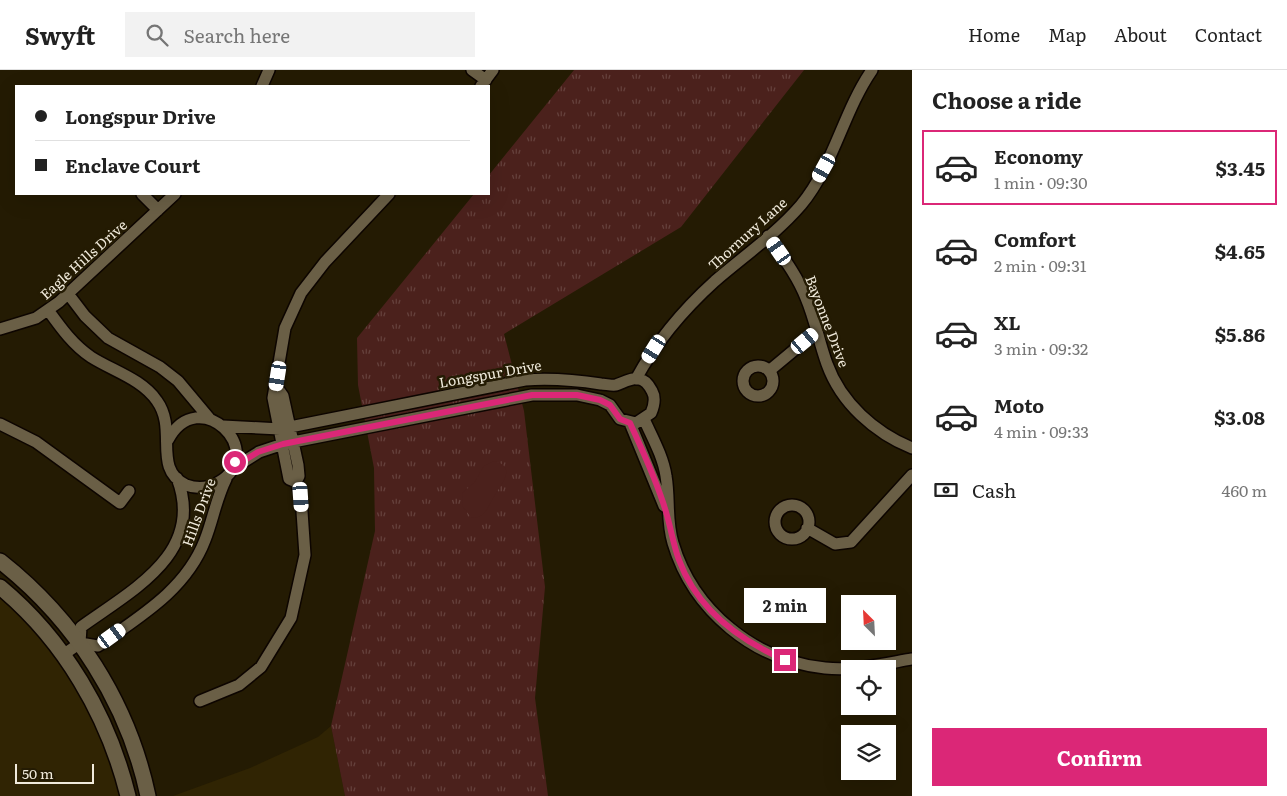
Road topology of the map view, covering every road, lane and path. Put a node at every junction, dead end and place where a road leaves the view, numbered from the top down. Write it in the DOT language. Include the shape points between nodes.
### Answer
graph roads {
  1 [pos="269,70"];
  2 [pos="472,70"];
  3 [pos="493,70"];
  4 [pos="872,70"];
  5 [pos="484,83"];
  6 [pos="262,85"];
  7 [pos="143,195"];
  8 [pos="174,195"];
  9 [pos="388,195"];
  10 [pos="158,210"];
  11 [pos="768,236"];
  12 [pos="68,295"];
  13 [pos="48,310"];
  14 [pos="0,329"];
  15 [pos="817,331"];
  16 [pos="769,371"];
  17 [pos="636,379"];
  18 [pos="208,418"];
  19 [pos="644,419"];
  20 [pos="630,423"];
  21 [pos="0,424"];
  22 [pos="224,426"];
  23 [pos="285,428"];
  24 [pos="168,440"];
  25 [pos="288,443"];
  26 [pos="912,448"];
  27 [pos="230,472"];
  28 [pos="912,475"];
  29 [pos="176,478"];
  30 [pos="129,491"];
  31 [pos="667,514"];
  32 [pos="807,528"];
  33 [pos="0,561"];
  34 [pos="0,587"];
  35 [pos="80,643"];
  36 [pos="63,655"];
  37 [pos="912,660"];
  38 [pos="200,701"];
  39 [pos="128,796"];
  40 [pos="148,796"];
  1 -- 6 [label="street"];
  2 -- 5 [label="street"];
  3 -- 5 [label="street"];
  4 -- 11 [label="street, Thornury Lane" via="814,186 788,219"];
  7 -- 10 [label="street"];
  8 -- 10 [label="street, Eagle Hills Drive"];
  9 -- 23 [label="street" via="300,293 285,328 276,386 283,396"];
  10 -- 12 [label="street, Eagle Hills Drive"];
  11 -- 15 [label="street, Bayonne Drive" via="799,283"];
  11 -- 17 [label="street, Thornury Lane" via="714,282 683,314 654,349"];
  12 -- 13 [label="street, Eagle Hills Drive"];
  12 -- 18 [label="street" via="108,338 160,367 178,381"];
  13 -- 14 [label="street, Eagle Hills Drive" via="36,318"];
  13 -- 24 [label="street, Hills Drive" via="83,352 152,394 164,413"];
  15 -- 16 [label="street"];
  15 -- 26 [label="street, Bayonne Drive" via="835,381 855,409 880,431"];
  17 -- 19 [label="street" via="648,385 654,396 653,409"];
  17 -- 23 [label="street, Longspur Drive" via="616,385 563,378 524,380"];
  18 -- 22 [label="street"];
  18 -- 24 [label="street" via="188,420 176,428"];
  19 -- 20 [label="street"];
  19 -- 31 [label="street" via="666,472"];
  20 -- 25 [label="street, Longspur Drive" via="620,419 610,405 600,400 562,394 532,395"];
  20 -- 31 [label="street"];
  21 -- 30 [label="street" via="36,442 120,503"];
  22 -- 23 [label="street, Longspur Drive"];
  22 -- 27 [label="street, Hills Drive" via="235,445 236,456"];
  23 -- 25 [label="street"];
  24 -- 29 [label="street, Hills Drive" via="167,461"];
  25 -- 27 [label="street, Longspur Drive" via="258,452"];
  25 -- 38 [label="street" via="299,476 296,482 301,497 305,555 291,618 261,666 239,685"];
  27 -- 29 [label="street, Hills Drive" via="218,483 206,487 194,487"];
  27 -- 35 [label="street, Hills Drive" via="216,502 206,540 179,583 98,646"];
  28 -- 32 [label="street" via="851,542 835,544"];
  29 -- 35 [label="street, Hills Drive" via="183,498 184,516 181,532 169,554 151,575 81,627"];
  31 -- 37 [label="street" via="673,543 690,582 715,615 747,641 785,660 826,668 868,667"];
  33 -- 35 [label="main road" via="39,596"];
  34 -- 36 [label="main road" via="43,629"];
  35 -- 36 [label="street"];
  35 -- 40 [label="main road" via="122,715"];
  36 -- 39 [label="main road" via="104,725"];
}
